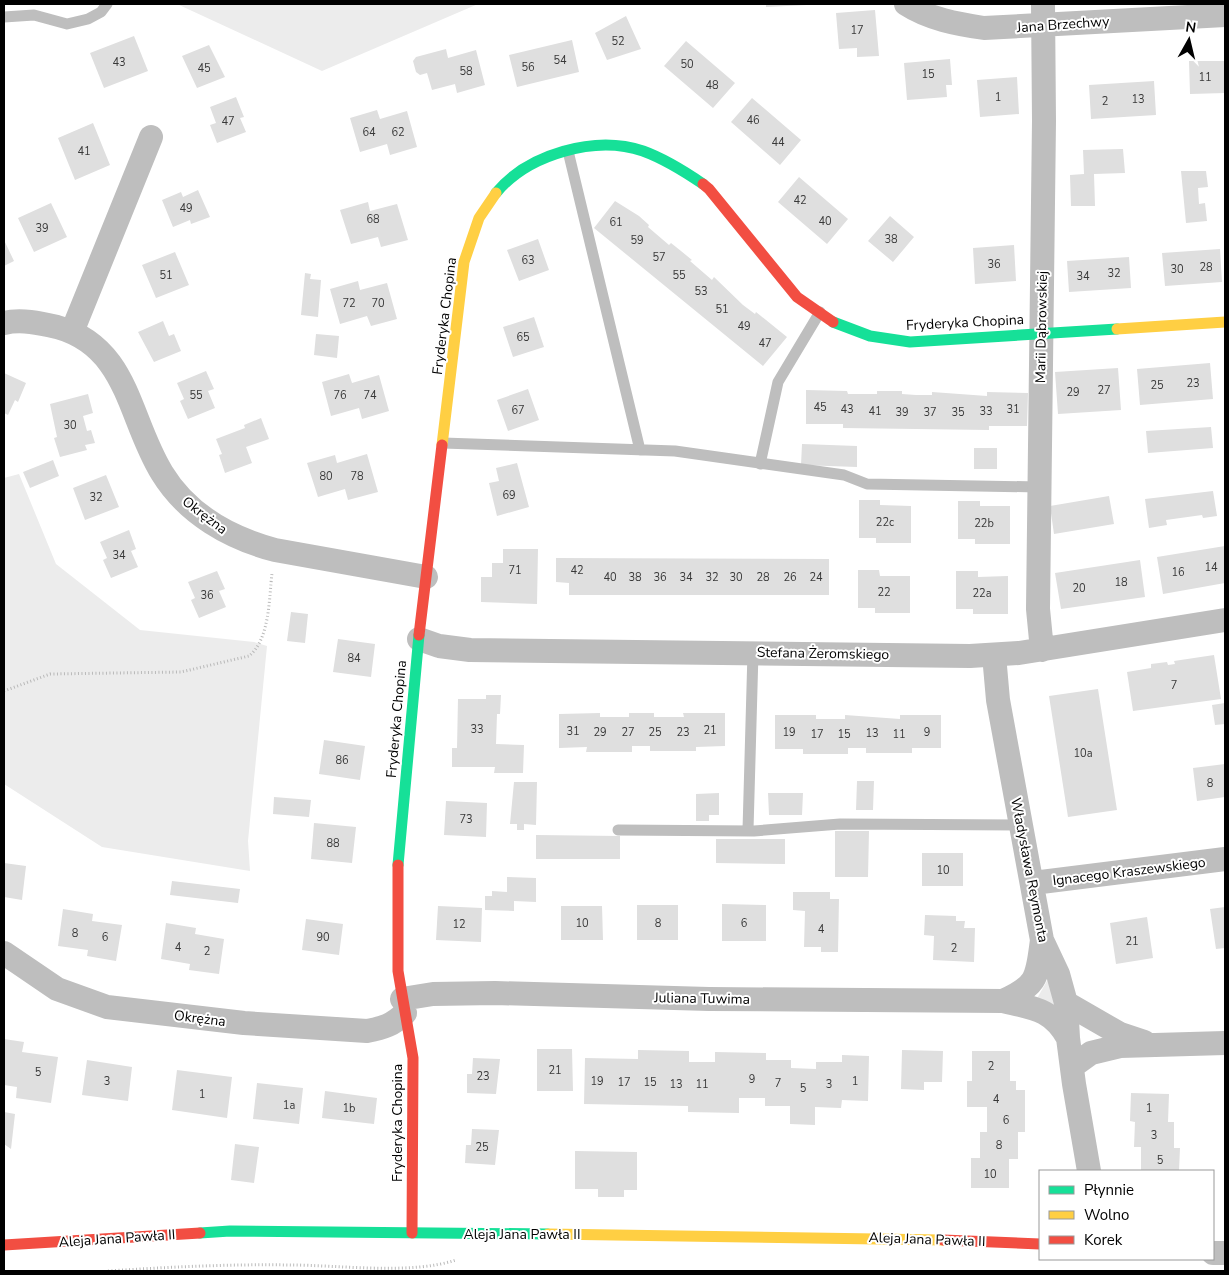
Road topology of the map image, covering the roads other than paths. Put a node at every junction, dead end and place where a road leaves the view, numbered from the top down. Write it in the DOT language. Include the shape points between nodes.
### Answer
graph roads {
  1 [pos="107,4"];
  2 [pos="906,4"];
  3 [pos="1043,14"];
  4 [pos="1225,14"];
  5 [pos="4,17"];
  6 [pos="151,137"];
  7 [pos="568,151"];
  8 [pos="820,312"];
  9 [pos="1225,322"];
  10 [pos="4,323"];
  11 [pos="72,332"];
  12 [pos="1042,333"];
  13 [pos="443,443"];
  14 [pos="640,450"];
  15 [pos="760,464"];
  16 [pos="1039,487"];
  17 [pos="426,578"];
  18 [pos="1225,620"];
  19 [pos="419,639"];
  20 [pos="1042,650"];
  21 [pos="753,652"];
  22 [pos="994,655"];
  23 [pos="1021,825"];
  24 [pos="618,830"];
  25 [pos="748,830"];
  26 [pos="1225,859"];
  27 [pos="1033,883"];
  28 [pos="1042,940"];
  29 [pos="4,953"];
  30 [pos="1003,1001"];
  31 [pos="1066,1003"];
  32 [pos="403,1006"];
  33 [pos="1068,1038"];
  34 [pos="1225,1043"];
  35 [pos="1150,1044"];
  36 [pos="1073,1066"];
  37 [pos="1089,1170"];
  38 [pos="412,1233"];
  39 [pos="1039,1244"];
  40 [pos="4,1245"];
  1 -- 5 [label="lane" via="102,12 88,19 67,24 34,15"];
  2 -- 3 [label="street, Jana Brzechwy" via="919,12 961,25 984,28"];
  3 -- 4 [label="street, Jana Brzechwy"];
  3 -- 12 [label="street, Marii Dąbrowskiej"];
  6 -- 11 [label="street"];
  7 -- 8 [label="street, Fryderyka Chopina" via="619,146 642,151 679,167 710,189 797,297"];
  7 -- 13 [label="street, Fryderyka Chopina" via="519,172 491,199 479,218 464,262"];
  7 -- 14 [label="lane"];
  8 -- 12 [label="street, Fryderyka Chopina" via="870,336 910,342"];
  8 -- 15 [label="lane" via="778,382"];
  9 -- 12 [label="street, Fryderyka Chopina"];
  10 -- 11 [label="street, Okrężna" via="40,323"];
  11 -- 17 [label="street, Okrężna" via="102,352 115,369 161,472 185,502 224,531 251,544 276,550"];
  12 -- 16 [label="street, Marii Dąbrowskiej"];
  13 -- 14 [label="lane"];
  13 -- 17 [label="street, Fryderyka Chopina"];
  14 -- 15 [label="lane" via="716,456"];
  15 -- 16 [label="lane" via="844,475 867,484"];
  16 -- 20 [label="street, Marii Dąbrowskiej" via="1038,609"];
  17 -- 19 [label="street, Fryderyka Chopina"];
  18 -- 20 [label="street, Stefana Żeromskiego"];
  19 -- 21 [label="street, Stefana Żeromskiego" via="439,646 470,650"];
  19 -- 32 [label="street, Fryderyka Chopina" via="398,877 396,938"];
  20 -- 22 [label="street, Stefana Żeromskiego"];
  21 -- 22 [label="street, Stefana Żeromskiego"];
  21 -- 25 [label="lane"];
  22 -- 23 [label="street, Władysława Reymonta" via="998,700"];
  23 -- 25 [label="lane" via="840,824"];
  23 -- 27 [label="street, Władysława Reymonta"];
  24 -- 25 [label="lane"];
  26 -- 27 [label="street, Ignacego Kraszewskiego"];
  27 -- 28 [label="street, Władysława Reymonta"];
  28 -- 30 [label="street, Juliana Tuwima" via="1038,972 1031,985"];
  28 -- 31 [label="street, Władysława Reymonta" via="1058,974"];
  29 -- 32 [label="street, Okrężna" via="57,990 107,1007 244,1023 367,1031 395,1023"];
  30 -- 32 [label="street, Juliana Tuwima" via="495,993 432,994"];
  30 -- 33 [label="street, Juliana Tuwima" via="1043,1011 1059,1022"];
  31 -- 33 [label="street, Władysława Reymonta"];
  31 -- 35 [label="street" via="1120,1034"];
  32 -- 38 [label="street, Fryderyka Chopina" via="413,1058"];
  33 -- 36 [label="street, Władysława Reymonta"];
  34 -- 35 [label="street"];
  35 -- 36 [label="street" via="1120,1046 1091,1053"];
  36 -- 37 [label="street, Władysława Reymonta"];
  38 -- 39 [label="street, Aleja Jana Pawła II" via="907,1238"];
  38 -- 40 [label="street, Aleja Jana Pawła II" via="230,1231"];
}
